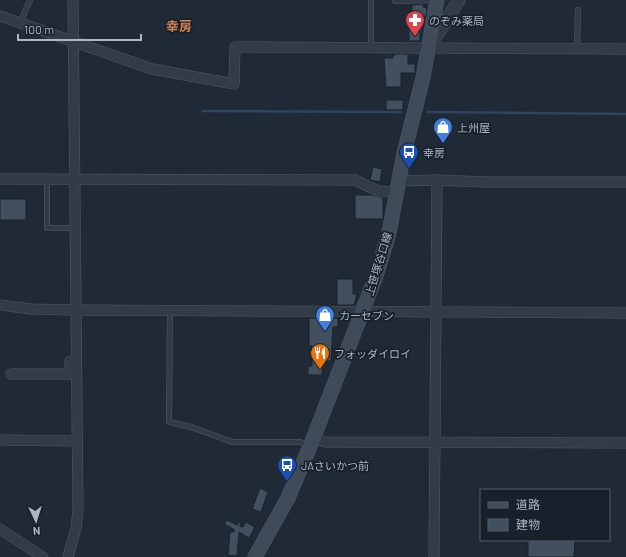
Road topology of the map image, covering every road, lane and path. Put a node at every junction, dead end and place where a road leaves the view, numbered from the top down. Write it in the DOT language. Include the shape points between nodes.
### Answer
graph roads {
  1 [pos="30,0"];
  2 [pos="73,0"];
  3 [pos="437,0"];
  4 [pos="459,0"];
  5 [pos="371,1"];
  6 [pos="395,1"];
  7 [pos="578,10"];
  8 [pos="0,16"];
  9 [pos="20,24"];
  10 [pos="73,42"];
  11 [pos="371,48"];
  12 [pos="428,48"];
  13 [pos="578,49"];
  14 [pos="626,49"];
  15 [pos="75,178"];
  16 [pos="0,179"];
  17 [pos="47,179"];
  18 [pos="436,180"];
  19 [pos="626,182"];
  20 [pos="398,186"];
  21 [pos="75,228"];
  22 [pos="0,305"];
  23 [pos="73,310"];
  24 [pos="170,311"];
  25 [pos="363,311"];
  26 [pos="436,312"];
  27 [pos="626,313"];
  28 [pos="73,359"];
  29 [pos="11,374"];
  30 [pos="0,440"];
  31 [pos="77,441"];
  32 [pos="312,442"];
  33 [pos="434,442"];
  34 [pos="626,443"];
  35 [pos="0,529"];
  36 [pos="43,557"];
  37 [pos="68,557"];
  38 [pos="255,557"];
  39 [pos="434,557"];
  1 -- 9 [label="lane"];
  2 -- 10 [label="street"];
  3 -- 6 [label="lane"];
  3 -- 12 [label="main road, 上笹塚谷口線"];
  4 -- 12 [label="street"];
  5 -- 11 [label="lane"];
  7 -- 13 [label="lane"];
  8 -- 9 [label="street"];
  9 -- 10 [label="street"];
  10 -- 11 [label="street" via="167,73 234,84 235,47"];
  10 -- 15 [label="street"];
  11 -- 12 [label="street"];
  12 -- 13 [label="street"];
  12 -- 20 [label="main road, 上笹塚谷口線"];
  13 -- 14 [label="street"];
  15 -- 17 [label="street"];
  15 -- 20 [label="street" via="354,180 380,192"];
  15 -- 21 [label="street"];
  16 -- 17 [label="street"];
  17 -- 21 [label="lane" via="47,228"];
  18 -- 19 [label="street"];
  18 -- 20 [label="street"];
  18 -- 26 [label="street"];
  20 -- 25 [label="main road, 上笹塚谷口線" via="389,233"];
  21 -- 23 [label="street"];
  22 -- 23 [label="street"];
  23 -- 24 [label="street"];
  23 -- 28 [label="street"];
  24 -- 25 [label="street"];
  24 -- 32 [label="lane" via="169,422 232,442"];
  25 -- 26 [label="street"];
  25 -- 32 [label="main road, 上笹塚谷口線"];
  26 -- 27 [label="street"];
  26 -- 33 [label="street"];
  28 -- 29 [label="street" via="70,374"];
  28 -- 31 [label="street"];
  30 -- 31 [label="street"];
  31 -- 37 [label="street" via="78,510"];
  32 -- 33 [label="street"];
  32 -- 38 [label="main road, 上笹塚谷口線" via="288,498"];
  33 -- 34 [label="street"];
  33 -- 39 [label="street"];
  35 -- 36 [label="street"];
}
